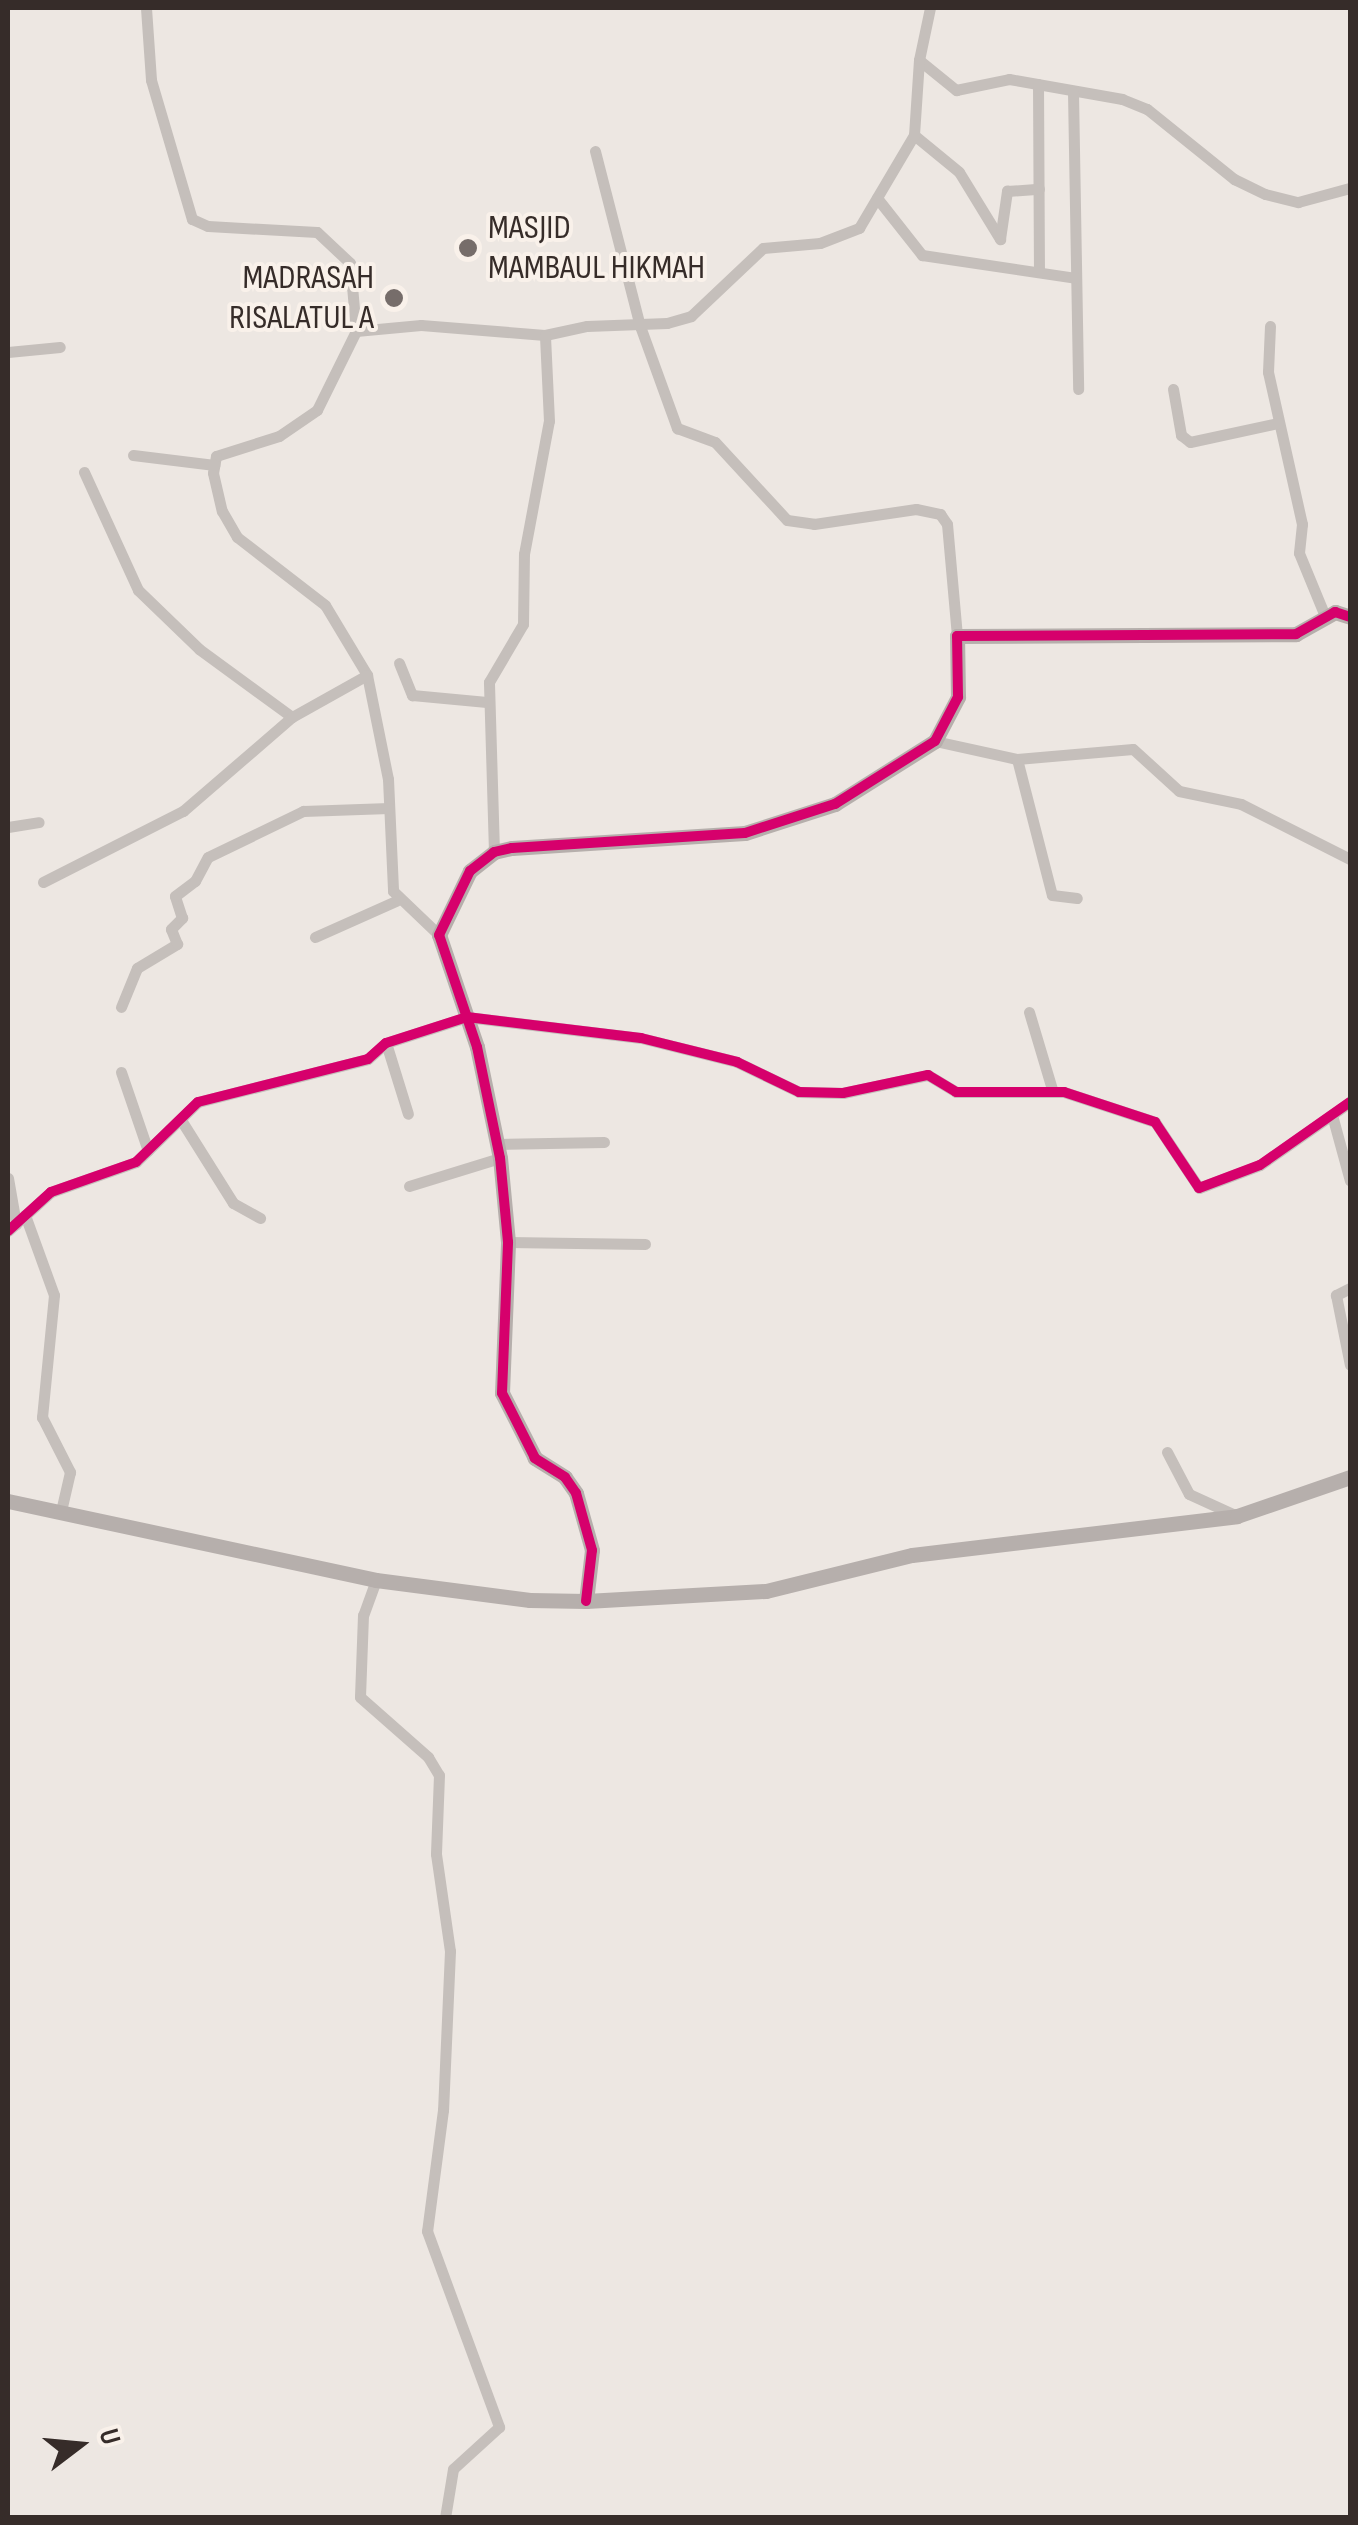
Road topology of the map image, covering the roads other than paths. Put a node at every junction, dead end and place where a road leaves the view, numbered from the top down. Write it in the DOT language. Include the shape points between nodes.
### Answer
graph roads {
  1 [pos="146,8"];
  2 [pos="930,8"];
  3 [pos="918,60"];
  4 [pos="1038,84"];
  5 [pos="1074,92"];
  6 [pos="914,135"];
  7 [pos="595,152"];
  8 [pos="1350,188"];
  9 [pos="1039,189"];
  10 [pos="877,198"];
  11 [pos="1039,272"];
  12 [pos="1075,278"];
  13 [pos="640,326"];
  14 [pos="1270,326"];
  15 [pos="356,330"];
  16 [pos="545,335"];
  17 [pos="60,347"];
  18 [pos="8,352"];
  19 [pos="1173,389"];
  20 [pos="1078,390"];
  21 [pos="1278,423"];
  22 [pos="133,455"];
  23 [pos="214,465"];
  24 [pos="84,472"];
  25 [pos="1325,616"];
  26 [pos="1350,618"];
  27 [pos="957,636"];
  28 [pos="399,663"];
  29 [pos="368,675"];
  30 [pos="488,702"];
  31 [pos="292,717"];
  32 [pos="936,741"];
  33 [pos="1017,759"];
  34 [pos="390,808"];
  35 [pos="39,822"];
  36 [pos="8,827"];
  37 [pos="494,852"];
  38 [pos="1350,859"];
  39 [pos="43,882"];
  40 [pos="1077,898"];
  41 [pos="396,900"];
  42 [pos="440,935"];
  43 [pos="315,936"];
  44 [pos="121,1006"];
  45 [pos="1029,1012"];
  46 [pos="467,1017"];
  47 [pos="386,1043"];
  48 [pos="121,1072"];
  49 [pos="1052,1090"];
  50 [pos="1350,1102"];
  51 [pos="408,1114"];
  52 [pos="1332,1115"];
  53 [pos="181,1120"];
  54 [pos="604,1142"];
  55 [pos="148,1151"];
  56 [pos="498,1151"];
  57 [pos="8,1178"];
  58 [pos="1350,1181"];
  59 [pos="409,1186"];
  60 [pos="260,1218"];
  61 [pos="13,1226"];
  62 [pos="508,1242"];
  63 [pos="645,1244"];
  64 [pos="1350,1288"];
  65 [pos="1350,1362"];
  66 [pos="1166,1452"];
  67 [pos="1350,1477"];
  68 [pos="8,1502"];
  69 [pos="61,1511"];
  70 [pos="1237,1516"];
  71 [pos="376,1580"];
  72 [pos="586,1600"];
  73 [pos="446,2518"];
  1 -- 15 [label="street" via="151,80 192,219 208,226 317,232 350,263"];
  2 -- 3 [label="street"];
  3 -- 4 [label="street" via="956,90 997,78"];
  3 -- 6 [label="street"];
  4 -- 5 [label="street"];
  4 -- 9 [label="street"];
  5 -- 8 [label="street" via="1147,109 1234,179 1265,194 1298,202"];
  5 -- 12 [label="street"];
  6 -- 9 [label="street" via="959,172 1000,239 1008,191"];
  6 -- 10 [label="street"];
  7 -- 13 [label="street"];
  9 -- 11 [label="street"];
  10 -- 11 [label="street" via="922,254"];
  10 -- 13 [label="street" via="859,228 820,244 763,248 692,316"];
  11 -- 12 [label="street"];
  12 -- 20 [label="street"];
  13 -- 16 [label="street"];
  13 -- 27 [label="street" via="676,428 715,442 786,520 814,524 916,509 940,514 947,524"];
  14 -- 21 [label="street" via="1268,372"];
  15 -- 16 [label="street" via="420,324"];
  15 -- 23 [label="street" via="317,410 279,436 230,448"];
  16 -- 30 [label="street" via="549,420 527,529 525,612 520,633 490,676"];
  17 -- 18 [label="street"];
  19 -- 21 [label="street" via="1181,435 1190,442"];
  21 -- 25 [label="street" via="1302,524 1299,553"];
  22 -- 23 [label="street"];
  23 -- 29 [label="street" via="222,510 238,537 325,605"];
  24 -- 31 [label="street" via="138,590 199,649"];
  25 -- 26 [label="street"];
  25 -- 27 [label="street" via="1296,634"];
  27 -- 32 [label="street" via="958,696"];
  28 -- 30 [label="street" via="412,695"];
  29 -- 31 [label="street"];
  29 -- 34 [label="street"];
  30 -- 37 [label="street"];
  31 -- 39 [label="street" via="183,811"];
  32 -- 33 [label="street"];
  32 -- 37 [label="street" via="882,780 776,826"];
  33 -- 38 [label="street" via="1134,749 1179,791 1241,804"];
  33 -- 40 [label="street" via="1052,894"];
  34 -- 41 [label="street"];
  34 -- 44 [label="street" via="302,811 208,858 195,881 175,896 182,918 171,930 177,944 137,968"];
  35 -- 36 [label="street"];
  37 -- 42 [label="street" via="470,871"];
  41 -- 42 [label="street"];
  41 -- 43 [label="street"];
  42 -- 46 [label="street"];
  45 -- 49 [label="street"];
  46 -- 47 [label="street"];
  46 -- 49 [label="street" via="641,1038 737,1062 799,1092 843,1093 928,1075 956,1092"];
  46 -- 56 [label="street"];
  47 -- 51 [label="street"];
  47 -- 53 [label="street" via="368,1059 210,1096"];
  48 -- 55 [label="street"];
  49 -- 52 [label="street" via="1155,1122 1199,1188 1260,1166"];
  50 -- 52 [label="street"];
  52 -- 58 [label="street"];
  53 -- 55 [label="street"];
  53 -- 60 [label="street" via="233,1203"];
  54 -- 56 [label="street"];
  55 -- 61 [label="street" via="136,1162 51,1192"];
  56 -- 59 [label="street"];
  56 -- 62 [label="street"];
  57 -- 61 [label="street"];
  61 -- 69 [label="street" via="54,1295 42,1417 70,1472"];
  62 -- 63 [label="street"];
  62 -- 72 [label="street" via="502,1393 535,1458 566,1477 576,1493 592,1550"];
  64 -- 65 [label="street" via="1336,1295"];
  66 -- 70 [label="street" via="1188,1494"];
  67 -- 70 [label="street"];
  68 -- 69 [label="street"];
  69 -- 71 [label="street" via="224,1552"];
  70 -- 72 [label="street" via="912,1555 766,1591"];
  71 -- 72 [label="street" via="530,1600"];
  71 -- 73 [label="street" via="364,1615 360,1697 428,1757 439,1776 436,1854 450,1951 443,2110 427,2231 498,2427 454,2469"];
}
